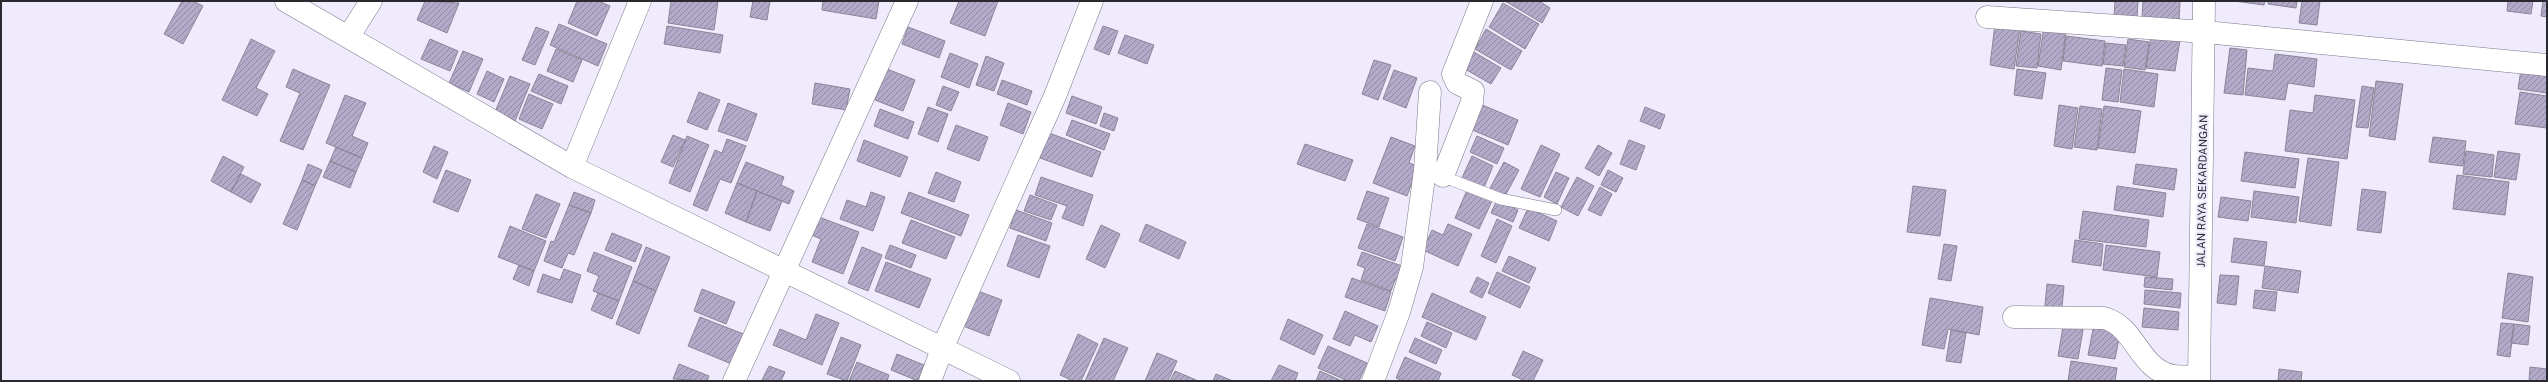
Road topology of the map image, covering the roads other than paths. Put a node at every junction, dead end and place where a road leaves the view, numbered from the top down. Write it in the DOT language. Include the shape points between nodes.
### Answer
graph roads {
  1 [pos="286,1"];
  2 [pos="371,1"];
  3 [pos="640,1"];
  4 [pos="907,1"];
  5 [pos="1092,1"];
  6 [pos="1482,1"];
  7 [pos="2204,1"];
  8 [pos="1987,17"];
  9 [pos="2205,32"];
  10 [pos="349,36"];
  11 [pos="2547,65"];
  12 [pos="1430,92"];
  13 [pos="572,167"];
  14 [pos="1434,173"];
  15 [pos="1556,210"];
  16 [pos="783,272"];
  17 [pos="2014,317"];
  18 [pos="942,349"];
  19 [pos="2199,379"];
  20 [pos="734,381"];
  21 [pos="930,381"];
  22 [pos="1009,381"];
  23 [pos="1373,381"];
  1 -- 10 [label="street"];
  2 -- 10 [label="street"];
  3 -- 13 [label="street"];
  4 -- 16 [label="street"];
  5 -- 18 [label="street" via="1055,96"];
  6 -- 14 [label="street" via="1453,74 1457,83 1473,91 1472,102"];
  7 -- 9 [label="street, JALAN RAYA SEKARDANGAN"];
  8 -- 9 [label="street"];
  9 -- 11 [label="street"];
  9 -- 19 [label="street, JALAN RAYA SEKARDANGAN"];
  10 -- 13 [label="street"];
  12 -- 14 [label="street"];
  13 -- 16 [label="street"];
  14 -- 15 [label="lane" via="1501,199"];
  14 -- 23 [label="street" via="1399,312"];
  16 -- 18 [label="street"];
  16 -- 20 [label="street"];
  17 -- 19 [label="street" via="2104,318 2114,321 2127,332 2146,361 2157,369 2174,376"];
  18 -- 21 [label="street"];
  18 -- 22 [label="street"];
}
